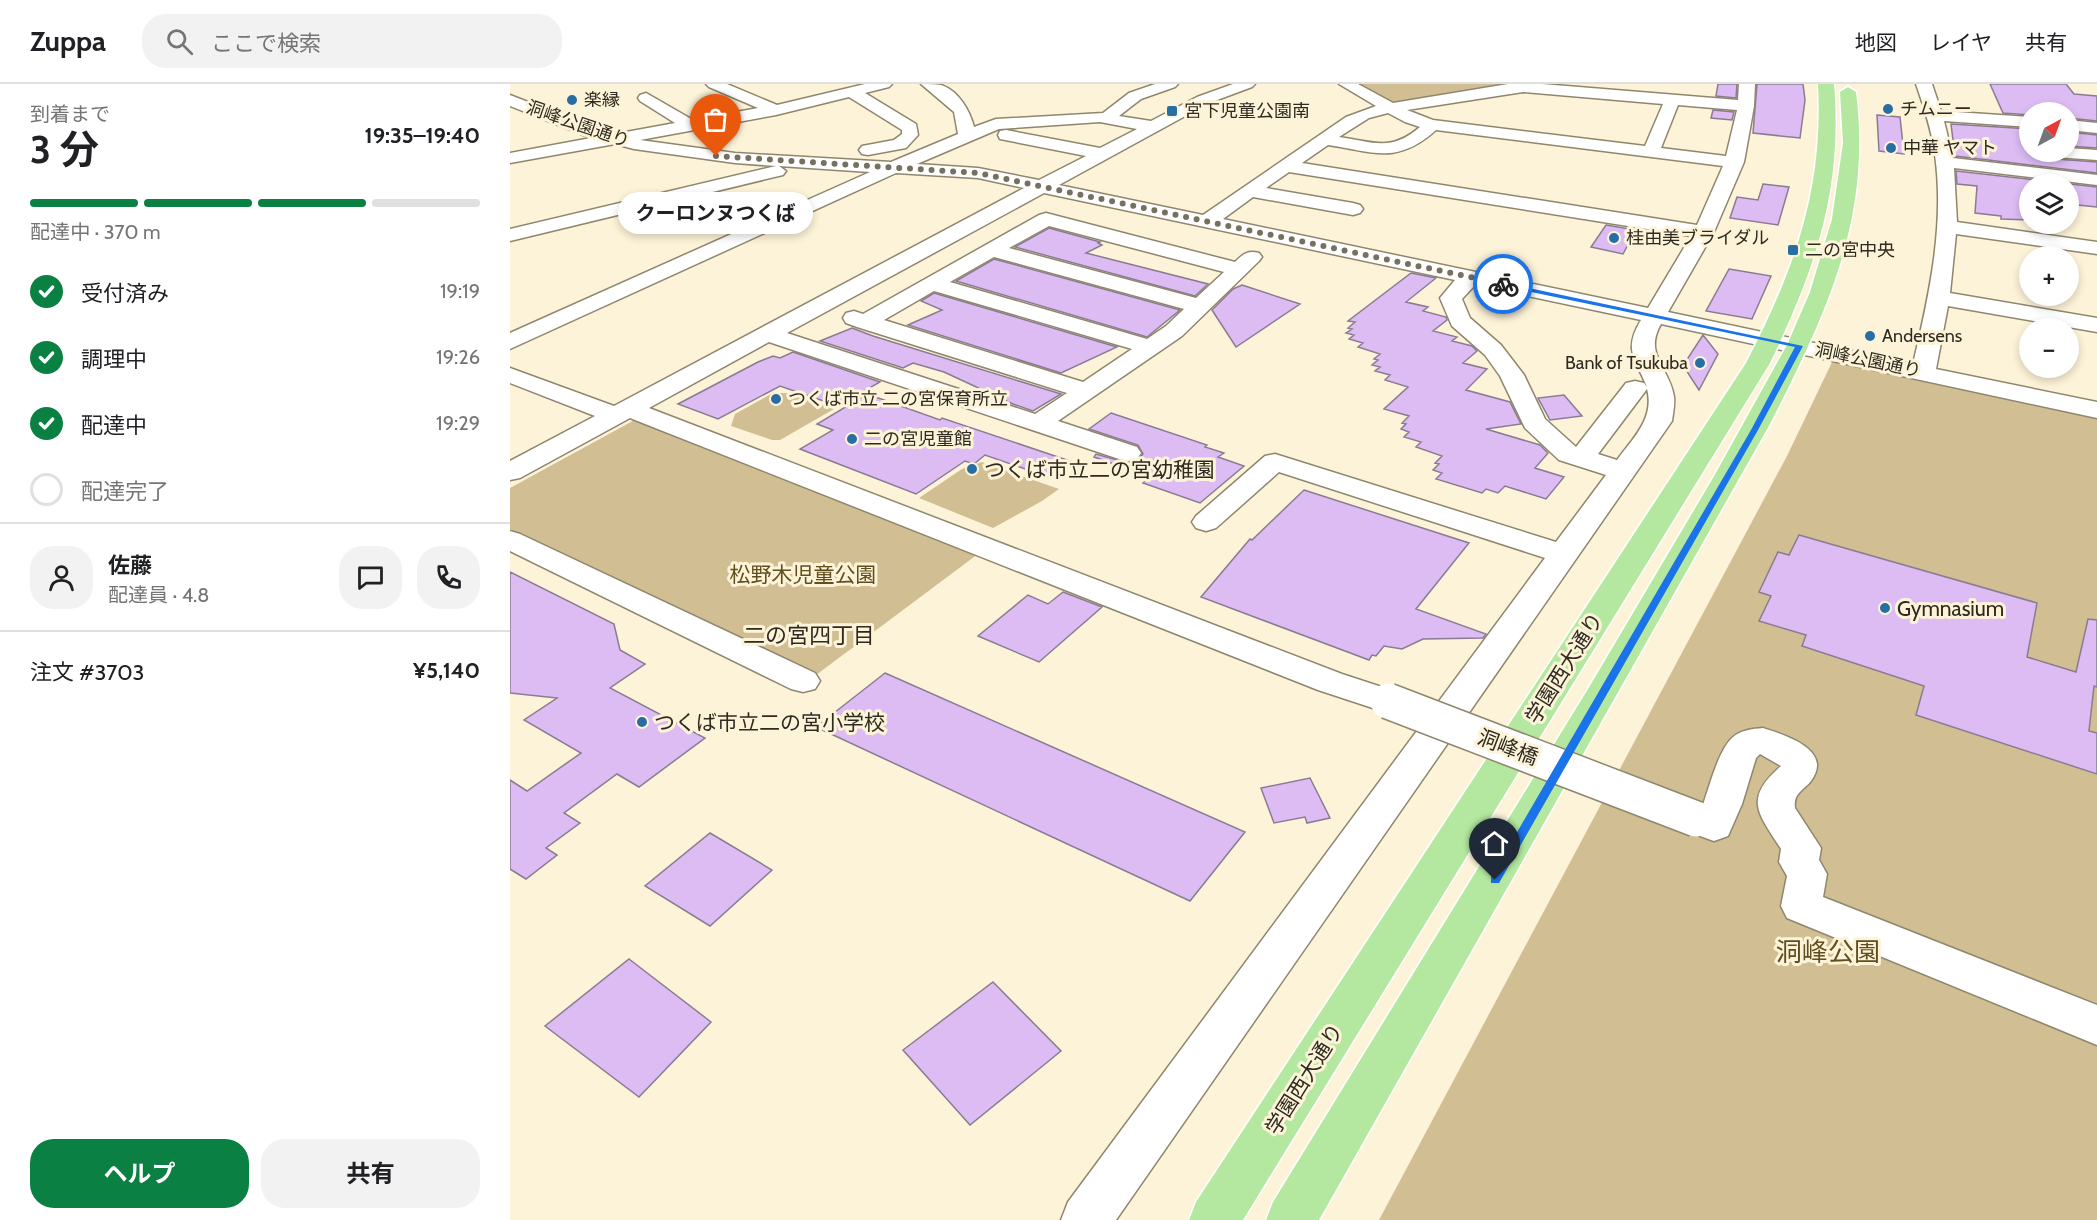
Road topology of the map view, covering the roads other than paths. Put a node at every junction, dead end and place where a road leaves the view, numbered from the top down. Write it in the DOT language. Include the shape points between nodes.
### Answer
graph roads {
  1 [pos="714,84"];
  2 [pos="821,84"];
  3 [pos="884,84"];
  4 [pos="929,84"];
  5 [pos="1170,84"];
  6 [pos="1247,84"];
  7 [pos="1347,84"];
  8 [pos="1747,84"];
  9 [pos="1826,84"];
  10 [pos="1846,84"];
  11 [pos="1924,84"];
  12 [pos="1522,86"];
  13 [pos="1596,92"];
  14 [pos="849,93"];
  15 [pos="646,98"];
  16 [pos="1449,98"];
  17 [pos="1673,99"];
  18 [pos="510,100"];
  19 [pos="1746,106"];
  20 [pos="1390,108"];
  21 [pos="1478,109"];
  22 [pos="776,110"];
  23 [pos="1935,115"];
  24 [pos="1106,118"];
  25 [pos="2019,121"];
  26 [pos="1432,125"];
  27 [pos="691,126"];
  28 [pos="2079,126"];
  29 [pos="1154,127"];
  30 [pos="2097,128"];
  31 [pos="974,133"];
  32 [pos="615,139"];
  33 [pos="1323,140"];
  34 [pos="1567,142"];
  35 [pos="1941,142"];
  36 [pos="1963,143"];
  37 [pos="1651,152"];
  38 [pos="1103,154"];
  39 [pos="2079,154"];
  40 [pos="2097,155"];
  41 [pos="510,158"];
  42 [pos="1735,162"];
  43 [pos="1946,162"];
  44 [pos="816,163"];
  45 [pos="1285,166"];
  46 [pos="895,167"];
  47 [pos="2097,180"];
  48 [pos="1042,186"];
  49 [pos="1249,191"];
  50 [pos="1353,209"];
  51 [pos="1207,221"];
  52 [pos="1948,227"];
  53 [pos="1704,232"];
  54 [pos="510,236"];
  55 [pos="1282,237"];
  56 [pos="2097,248"];
  57 [pos="991,250"];
  58 [pos="1239,269"];
  59 [pos="1470,277"];
  60 [pos="932,284"];
  61 [pos="1941,298"];
  62 [pos="1199,306"];
  63 [pos="818,307"];
  64 [pos="1655,316"];
  65 [pos="865,322"];
  66 [pos="2097,325"];
  67 [pos="768,334"];
  68 [pos="510,342"];
  69 [pos="1785,343"];
  70 [pos="1150,347"];
  71 [pos="1923,372"];
  72 [pos="510,375"];
  73 [pos="1635,388"];
  74 [pos="1086,391"];
  75 [pos="2097,411"];
  76 [pos="628,414"];
  77 [pos="1039,423"];
  78 [pos="1128,453"];
  79 [pos="1581,458"];
  80 [pos="1623,471"];
  81 [pos="510,472"];
  82 [pos="1206,522"];
  83 [pos="510,540"];
  84 [pos="1563,554"];
  85 [pos="803,681"];
  86 [pos="2097,1025"];
  87 [pos="1086,1220"];
  88 [pos="1214,1220"];
  89 [pos="1291,1220"];
  1 -- 22 [label="street"];
  2 -- 14 [label="street"];
  3 -- 14 [label="street"];
  4 -- 31 [label="street" via="962,111"];
  5 -- 24 [label="street" via="1136,96"];
  6 -- 29 [label="street" via="1203,100"];
  7 -- 20 [label="street"];
  8 -- 19 [label="street"];
  9 -- 69 [label="main road, 学園西大通り" via="1829,139 1825,185"];
  10 -- 69 [label="main road, 学園西大通り" via="1852,141 1849,188 1832,258"];
  11 -- 23 [label="street"];
  12 -- 13 [label="street"];
  12 -- 16 [label="street"];
  13 -- 17 [label="street"];
  13 -- 34 [label="street"];
  14 -- 22 [label="street"];
  14 -- 44 [label="street" via="910,128 910,135 900,144"];
  15 -- 27 [label="street"];
  16 -- 20 [label="street"];
  16 -- 21 [label="street"];
  17 -- 19 [label="street"];
  17 -- 37 [label="street"];
  18 -- 32 [label="street, 洞峰公園通り"];
  19 -- 42 [label="street"];
  20 -- 26 [label="street"];
  20 -- 33 [label="street" via="1356,117"];
  22 -- 27 [label="street"];
  23 -- 25 [label="street"];
  23 -- 35 [label="street"];
  24 -- 29 [label="street"];
  24 -- 31 [label="street" via="1004,123"];
  26 -- 33 [label="street" via="1413,142 1391,150"];
  26 -- 34 [label="street" via="1510,128"];
  27 -- 32 [label="street"];
  28 -- 30 [label="street"];
  29 -- 38 [label="street"];
  31 -- 38 [label="street"];
  31 -- 46 [label="street"];
  32 -- 41 [label="street"];
  32 -- 44 [label="street, 洞峰公園通り" via="697,154"];
  33 -- 45 [label="street"];
  34 -- 37 [label="street"];
  35 -- 36 [label="street"];
  35 -- 43 [label="street"];
  37 -- 42 [label="street"];
  38 -- 48 [label="street"];
  39 -- 40 [label="street"];
  42 -- 53 [label="street"];
  43 -- 47 [label="street"];
  43 -- 52 [label="street"];
  44 -- 46 [label="street, 洞峰公園通り"];
  44 -- 54 [label="street"];
  45 -- 49 [label="street"];
  45 -- 53 [label="street"];
  46 -- 48 [label="street, 洞峰公園通り" via="969,172"];
  46 -- 68 [label="street"];
  48 -- 51 [label="street, 洞峰公園通り"];
  48 -- 63 [label="street"];
  49 -- 50 [label="street"];
  49 -- 51 [label="street"];
  51 -- 55 [label="street, 洞峰公園通り"];
  52 -- 56 [label="street"];
  52 -- 61 [label="street"];
  53 -- 64 [label="street"];
  55 -- 58 [label="street"];
  55 -- 59 [label="street, 洞峰公園通り"];
  57 -- 58 [label="street" via="1046,219"];
  57 -- 60 [label="street"];
  57 -- 62 [label="street"];
  58 -- 62 [label="street"];
  59 -- 64 [label="street, 洞峰公園通り"];
  59 -- 79 [label="street" via="1451,298 1457,318 1497,354 1512,375 1534,423 1568,454"];
  60 -- 65 [label="street"];
  60 -- 70 [label="street"];
  61 -- 66 [label="street"];
  61 -- 71 [label="street"];
  62 -- 70 [label="street" via="1174,331"];
  63 -- 65 [label="street"];
  63 -- 67 [label="street"];
  64 -- 69 [label="street, 洞峰公園通り"];
  64 -- 80 [label="street" via="1643,336 1641,350 1664,406 1659,421"];
  65 -- 74 [label="street"];
  67 -- 76 [label="street"];
  67 -- 77 [label="street"];
  69 -- 71 [label="street, 洞峰公園通り"];
  69 -- 88 [label="main road, 学園西大通り" via="1714,434"];
  69 -- 89 [label="main road, 学園西大通り" via="1755,430 1483,900"];
  70 -- 74 [label="street"];
  71 -- 75 [label="street, 洞峰公園通り"];
  72 -- 76 [label="street, 洞峰橋"];
  73 -- 79 [label="street"];
  74 -- 77 [label="street"];
  76 -- 81 [label="street"];
  76 -- 86 [label="street, 洞峰橋, bridge" via="1712,826 1741,750 1754,741 1769,742 1799,760 1799,770 1778,788 1774,802 1801,848 1799,862 1807,874 1801,906"];
  77 -- 78 [label="street"];
  79 -- 80 [label="street"];
  80 -- 84 [label="street"];
  82 -- 84 [label="street" via="1275,462"];
  83 -- 85 [label="street"];
  84 -- 87 [label="street"];
}
